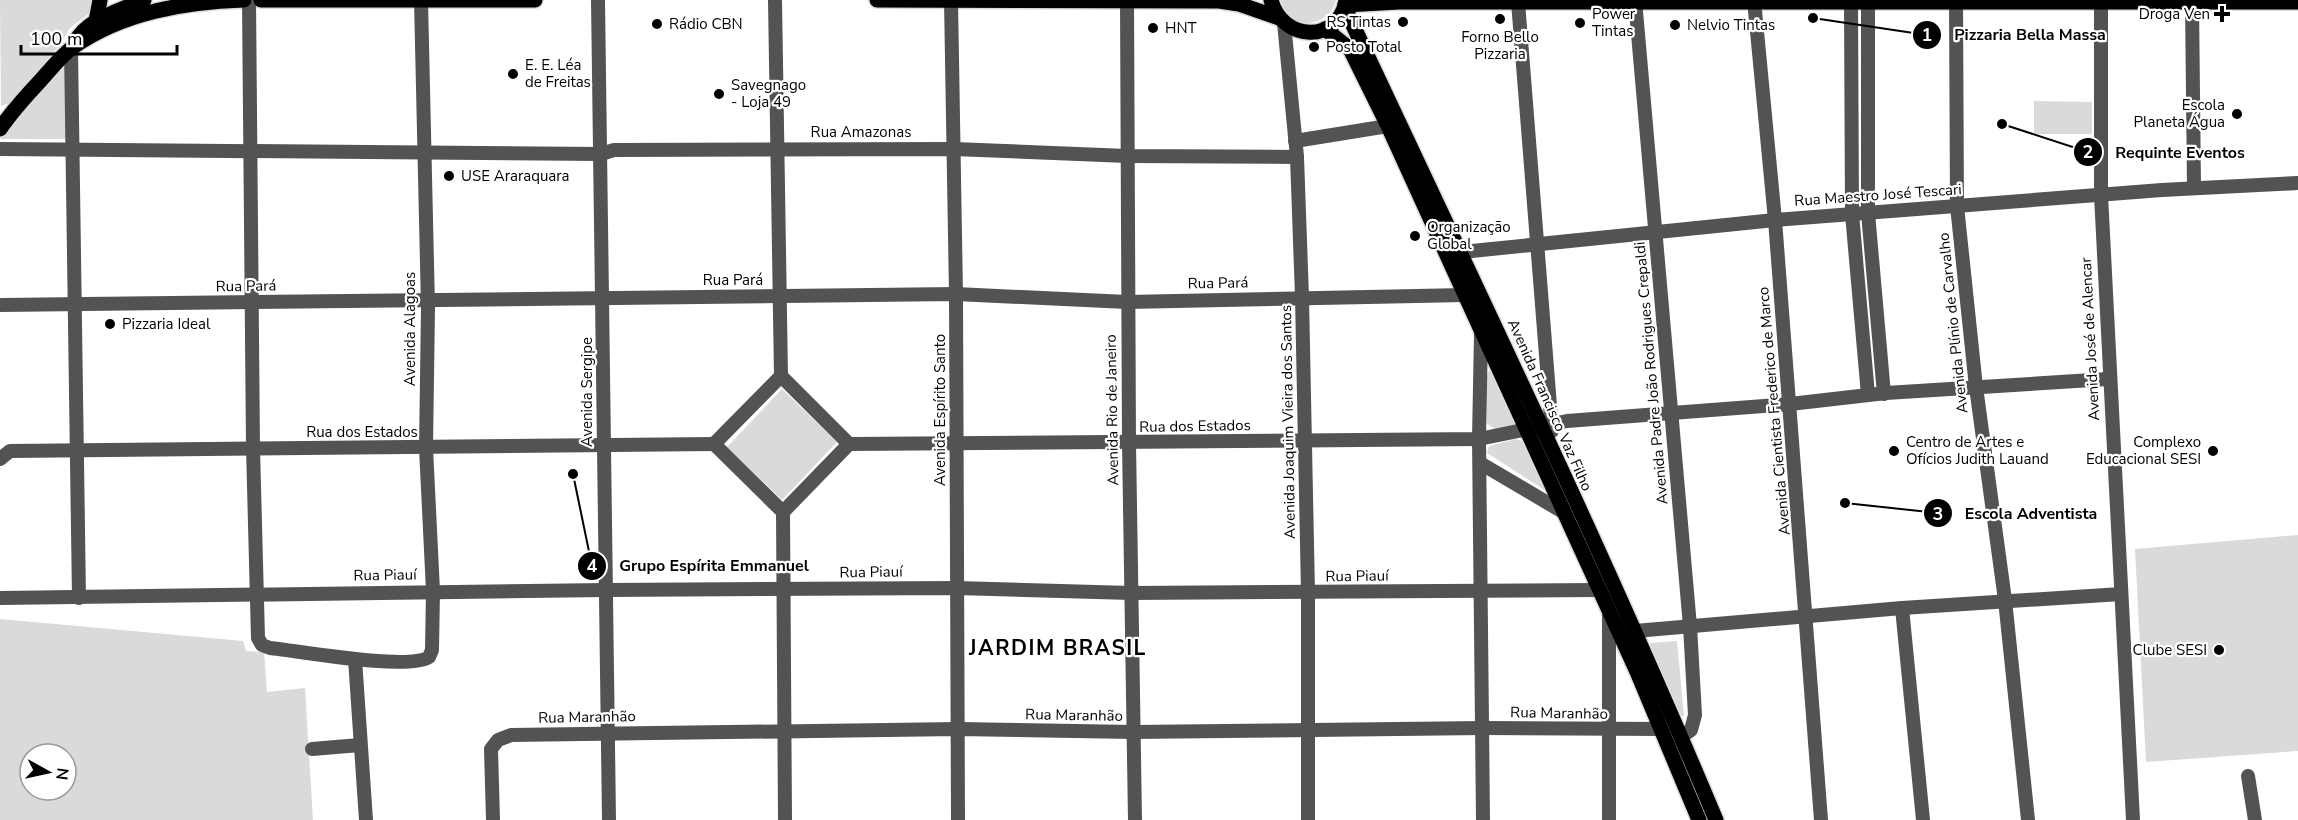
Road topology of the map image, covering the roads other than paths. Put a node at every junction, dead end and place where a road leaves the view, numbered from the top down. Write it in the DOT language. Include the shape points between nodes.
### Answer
graph roads {
  1 [pos="100,0"];
  2 [pos="144,0"];
  3 [pos="244,0"];
  4 [pos="249,0"];
  5 [pos="261,0"];
  6 [pos="534,0"];
  7 [pos="598,0"];
  8 [pos="775,0"];
  9 [pos="877,0"];
  10 [pos="951,0"];
  11 [pos="1127,0"];
  12 [pos="1271,0"];
  13 [pos="368,1"];
  14 [pos="421,1"];
  15 [pos="1868,1"];
  16 [pos="1957,1"];
  17 [pos="2101,1"];
  18 [pos="1518,2"];
  19 [pos="1635,2"];
  20 [pos="1755,2"];
  21 [pos="1851,2"];
  22 [pos="2192,2"];
  23 [pos="2298,2"];
  24 [pos="1345,4"];
  25 [pos="96,21"];
  26 [pos="1281,21"];
  27 [pos="1325,29"];
  28 [pos="71,49"];
  29 [pos="6,112"];
  30 [pos="1388,126"];
  31 [pos="0,129"];
  32 [pos="1295,141"];
  33 [pos="0,149"];
  34 [pos="250,149"];
  35 [pos="778,149"];
  36 [pos="954,149"];
  37 [pos="74,150"];
  38 [pos="426,154"];
  39 [pos="601,154"];
  40 [pos="1127,156"];
  41 [pos="1297,157"];
  42 [pos="2298,183"];
  43 [pos="2194,189"];
  44 [pos="2101,195"];
  45 [pos="1957,206"];
  46 [pos="1868,213"];
  47 [pos="1852,214"];
  48 [pos="1775,220"];
  49 [pos="1655,230"];
  50 [pos="1539,244"];
  51 [pos="1462,252"];
  52 [pos="956,294"];
  53 [pos="780,296"];
  54 [pos="1465,296"];
  55 [pos="603,297"];
  56 [pos="1302,297"];
  57 [pos="428,300"];
  58 [pos="1127,302"];
  59 [pos="252,303"];
  60 [pos="74,304"];
  61 [pos="0,305"];
  62 [pos="1481,334"];
  63 [pos="781,376"];
  64 [pos="2108,379"];
  65 [pos="1976,387"];
  66 [pos="1884,394"];
  67 [pos="1868,395"];
  68 [pos="1790,404"];
  69 [pos="1551,407"];
  70 [pos="1670,411"];
  71 [pos="1567,421"];
  72 [pos="1539,426"];
  73 [pos="1479,439"];
  74 [pos="1305,441"];
  75 [pos="957,443"];
  76 [pos="1129,443"];
  77 [pos="603,444"];
  78 [pos="714,444"];
  79 [pos="849,444"];
  80 [pos="253,448"];
  81 [pos="426,448"];
  82 [pos="3,451"];
  83 [pos="77,451"];
  84 [pos="1480,463"];
  85 [pos="783,512"];
  86 [pos="1563,512"];
  87 [pos="957,588"];
  88 [pos="606,590"];
  89 [pos="782,590"];
  90 [pos="1598,590"];
  91 [pos="433,591"];
  92 [pos="1482,592"];
  93 [pos="257,593"];
  94 [pos="1131,593"];
  95 [pos="1308,593"];
  96 [pos="2121,594"];
  97 [pos="0,598"];
  98 [pos="79,598"];
  99 [pos="2005,600"];
  100 [pos="1902,608"];
  101 [pos="1610,615"];
  102 [pos="1807,617"];
  103 [pos="1690,626"];
  104 [pos="1635,631"];
  105 [pos="355,659"];
  106 [pos="1483,728"];
  107 [pos="958,729"];
  108 [pos="1660,729"];
  109 [pos="1609,730"];
  110 [pos="1308,731"];
  111 [pos="783,732"];
  112 [pos="1133,732"];
  113 [pos="608,733"];
  114 [pos="1681,737"];
  115 [pos="360,745"];
  116 [pos="312,749"];
  117 [pos="2248,776"];
  118 [pos="366,820"];
  119 [pos="493,820"];
  120 [pos="609,820"];
  121 [pos="785,820"];
  122 [pos="958,820"];
  123 [pos="1135,820"];
  124 [pos="1308,820"];
  125 [pos="1483,820"];
  126 [pos="1609,820"];
  127 [pos="1699,820"];
  128 [pos="1716,820"];
  129 [pos="1821,820"];
  130 [pos="1923,820"];
  131 [pos="2028,820"];
  132 [pos="2133,820"];
  133 [pos="2255,820"];
  1 -- 25 [label="main road"];
  2 -- 25 [label="main road"];
  3 -- 28 [label="main road" via="177,5 144,14"];
  4 -- 34 [label="street"];
  5 -- 13 [label="main road"];
  6 -- 14 [label="main road"];
  7 -- 39 [label="street, Avenida Sergipe"];
  8 -- 35 [label="street"];
  9 -- 10 [label="main road"];
  10 -- 11 [label="main road"];
  10 -- 36 [label="street, Avenida Espírito Santo"];
  11 -- 26 [label="main road" via="1219,1 1239,4"];
  11 -- 40 [label="street, Avenida Rio de Janeiro"];
  12 -- 26 [label="main road"];
  13 -- 14 [label="main road"];
  14 -- 38 [label="street, Avenida Alagoas"];
  15 -- 16 [label="main road"];
  15 -- 21 [label="main road"];
  15 -- 46 [label="street"];
  16 -- 17 [label="main road"];
  16 -- 45 [label="street, Avenida Plínio de Carvalho"];
  17 -- 22 [label="main road"];
  17 -- 44 [label="street, Avenida José de Alencar"];
  18 -- 19 [label="main road"];
  18 -- 24 [label="main road"];
  18 -- 50 [label="street"];
  19 -- 20 [label="main road"];
  19 -- 49 [label="street, Avenida Padre João Rodrigues Crepaldi"];
  20 -- 21 [label="main road"];
  20 -- 48 [label="street, Avenida Cientista Frederico de Marco"];
  21 -- 47 [label="street"];
  22 -- 23 [label="main road"];
  22 -- 43 [label="street"];
  24 -- 27 [label="main road" via="1333,24"];
  24 -- 51 [label="main road, Avenida Francisco Vaz Filho"];
  25 -- 28 [label="main road" via="78,34"];
  26 -- 27 [label="main road" via="1304,33"];
  26 -- 32 [label="street, Avenida Joaquim Vieira dos Santos"];
  27 -- 30 [label="main road, Avenida Francisco Vaz Filho" via="1350,48"];
  28 -- 29 [label="main road"];
  28 -- 37 [label="street"];
  29 -- 31 [label="main road"];
  30 -- 32 [label="street"];
  30 -- 54 [label="main road, Avenida Francisco Vaz Filho"];
  32 -- 41 [label="street, Avenida Joaquim Vieira dos Santos"];
  33 -- 37 [label="street, Rua Amazonas"];
  34 -- 37 [label="street, Rua Amazonas"];
  34 -- 38 [label="street, Rua Amazonas"];
  34 -- 59 [label="street"];
  35 -- 36 [label="street, Rua Amazonas"];
  35 -- 39 [label="street, Rua Amazonas" via="614,150"];
  35 -- 53 [label="street"];
  36 -- 40 [label="street, Rua Amazonas"];
  36 -- 52 [label="street, Avenida Espírito Santo"];
  37 -- 60 [label="street"];
  38 -- 39 [label="street, Rua Amazonas"];
  38 -- 57 [label="street, Avenida Alagoas"];
  39 -- 55 [label="street, Avenida Sergipe"];
  40 -- 41 [label="street, Rua Amazonas"];
  40 -- 58 [label="street, Avenida Rio de Janeiro"];
  41 -- 56 [label="street, Avenida Joaquim Vieira dos Santos"];
  42 -- 43 [label="street, Rua Maestro José Tescari"];
  43 -- 44 [label="street, Rua Maestro José Tescari"];
  44 -- 45 [label="street, Rua Maestro José Tescari"];
  44 -- 64 [label="street, Avenida José de Alencar"];
  45 -- 46 [label="street, Rua Maestro José Tescari"];
  45 -- 65 [label="street, Avenida Plínio de Carvalho"];
  46 -- 47 [label="street, Rua Maestro José Tescari"];
  46 -- 66 [label="street"];
  47 -- 48 [label="street, Rua Maestro José Tescari"];
  47 -- 67 [label="street"];
  48 -- 49 [label="street, Rua Maestro José Tescari"];
  48 -- 68 [label="street, Avenida Cientista Frederico de Marco"];
  49 -- 50 [label="street, Rua Maestro José Tescari"];
  49 -- 70 [label="street, Avenida Padre João Rodrigues Crepaldi"];
  50 -- 51 [label="street, Rua Maestro José Tescari"];
  50 -- 69 [label="street"];
  51 -- 72 [label="main road, Avenida Francisco Vaz Filho"];
  52 -- 53 [label="street, Rua Pará"];
  52 -- 58 [label="street, Rua Pará"];
  52 -- 75 [label="street, Avenida Espírito Santo"];
  53 -- 55 [label="street, Rua Pará"];
  53 -- 63 [label="street"];
  54 -- 56 [label="street, Rua Pará"];
  54 -- 62 [label="main road, Avenida Francisco Vaz Filho"];
  55 -- 57 [label="street, Rua Pará"];
  55 -- 77 [label="street, Avenida Sergipe"];
  56 -- 58 [label="street, Rua Pará"];
  56 -- 74 [label="street, Avenida Joaquim Vieira dos Santos"];
  57 -- 59 [label="street, Rua Pará"];
  57 -- 81 [label="street, Avenida Alagoas"];
  58 -- 76 [label="street, Avenida Rio de Janeiro"];
  59 -- 60 [label="street, Rua Pará"];
  59 -- 80 [label="street"];
  60 -- 61 [label="street, Rua Pará"];
  60 -- 83 [label="street"];
  62 -- 72 [label="main road, Avenida Francisco Vaz Filho"];
  62 -- 73 [label="street"];
  63 -- 78 [label="street"];
  63 -- 79 [label="street"];
  64 -- 65 [label="street, Rua dos Estados"];
  64 -- 96 [label="street, Avenida José de Alencar"];
  65 -- 66 [label="street, Rua dos Estados"];
  65 -- 99 [label="street, Avenida Plínio de Carvalho"];
  66 -- 67 [label="street, Rua dos Estados"];
  67 -- 68 [label="street, Rua dos Estados"];
  68 -- 70 [label="street, Rua dos Estados"];
  68 -- 102 [label="street, Avenida Cientista Frederico de Marco"];
  69 -- 71 [label="street"];
  69 -- 72 [label="street"];
  70 -- 71 [label="street, Rua dos Estados"];
  70 -- 103 [label="street, Avenida Padre João Rodrigues Crepaldi"];
  71 -- 72 [label="street, Rua dos Estados"];
  72 -- 73 [label="street, Rua dos Estados"];
  72 -- 86 [label="main road, Avenida Francisco Vaz Filho"];
  72 -- 104 [label="main road, Avenida Francisco Vaz Filho"];
  73 -- 74 [label="street, Rua dos Estados"];
  73 -- 84 [label="street"];
  74 -- 76 [label="street, Rua dos Estados"];
  74 -- 95 [label="street, Avenida Joaquim Vieira dos Santos"];
  75 -- 76 [label="street, Rua dos Estados"];
  75 -- 79 [label="street, Rua dos Estados"];
  75 -- 87 [label="street, Avenida Espírito Santo"];
  76 -- 94 [label="street, Avenida Rio de Janeiro"];
  77 -- 78 [label="street, Rua dos Estados"];
  77 -- 81 [label="street, Rua dos Estados"];
  77 -- 88 [label="street, Avenida Sergipe"];
  78 -- 85 [label="street"];
  79 -- 85 [label="street"];
  80 -- 81 [label="street, Rua dos Estados"];
  80 -- 83 [label="street, Rua dos Estados"];
  80 -- 93 [label="street"];
  81 -- 91 [label="street, Avenida Alagoas"];
  82 -- 83 [label="street, Rua dos Estados"];
  83 -- 98 [label="street"];
  84 -- 86 [label="street"];
  84 -- 92 [label="street"];
  85 -- 89 [label="street"];
  86 -- 90 [label="main road, Avenida Francisco Vaz Filho"];
  87 -- 89 [label="street, Rua Piauí"];
  87 -- 94 [label="street, Rua Piauí"];
  87 -- 107 [label="street, Avenida Espírito Santo"];
  88 -- 89 [label="street, Rua Piauí"];
  88 -- 91 [label="street, Rua Piauí"];
  88 -- 113 [label="street, Avenida Sergipe"];
  89 -- 111 [label="street"];
  90 -- 92 [label="street, Rua Piauí"];
  90 -- 101 [label="main road, Avenida Francisco Vaz Filho"];
  91 -- 93 [label="street, Rua Piauí"];
  91 -- 105 [label="street, Avenida Alagoas" via="429,657 415,662"];
  92 -- 95 [label="street, Rua Piauí"];
  92 -- 106 [label="street"];
  93 -- 98 [label="street, Rua Piauí"];
  93 -- 105 [label="street" via="258,638 262,645"];
  94 -- 95 [label="street, Rua Piauí"];
  94 -- 112 [label="street, Avenida Rio de Janeiro"];
  95 -- 110 [label="street, Avenida Joaquim Vieira dos Santos"];
  96 -- 99 [label="street"];
  96 -- 132 [label="street, Avenida José de Alencar"];
  97 -- 98 [label="street, Rua Piauí"];
  99 -- 100 [label="street"];
  99 -- 131 [label="street, Avenida Plínio de Carvalho"];
  100 -- 102 [label="street"];
  100 -- 130 [label="street"];
  101 -- 108 [label="main road, Avenida Francisco Vaz Filho"];
  101 -- 109 [label="street"];
  102 -- 103 [label="street"];
  102 -- 129 [label="street, Avenida Cientista Frederico de Marco"];
  103 -- 104 [label="street"];
  103 -- 114 [label="street, Avenida Padre João Rodrigues Crepaldi" via="1695,715 1691,730"];
  104 -- 114 [label="main road, Avenida Francisco Vaz Filho"];
  105 -- 115 [label="street"];
  106 -- 109 [label="street, Rua Maranhão"];
  106 -- 110 [label="street, Rua Maranhão"];
  106 -- 125 [label="street"];
  107 -- 111 [label="street, Rua Maranhão"];
  107 -- 112 [label="street, Rua Maranhão"];
  107 -- 122 [label="street, Avenida Espírito Santo"];
  108 -- 109 [label="street, Rua Maranhão"];
  108 -- 127 [label="main road, Avenida Francisco Vaz Filho"];
  109 -- 126 [label="street"];
  110 -- 112 [label="street, Rua Maranhão"];
  110 -- 124 [label="street, Avenida Joaquim Vieira dos Santos"];
  111 -- 113 [label="street, Rua Maranhão"];
  111 -- 121 [label="street"];
  112 -- 123 [label="street, Avenida Rio de Janeiro"];
  113 -- 119 [label="street, Rua Maranhão" via="511,735 498,740 491,749"];
  113 -- 120 [label="street, Avenida Sergipe"];
  114 -- 128 [label="main road, Avenida Francisco Vaz Filho"];
  115 -- 116 [label="street"];
  115 -- 118 [label="street"];
  117 -- 133 [label="street"];
}
